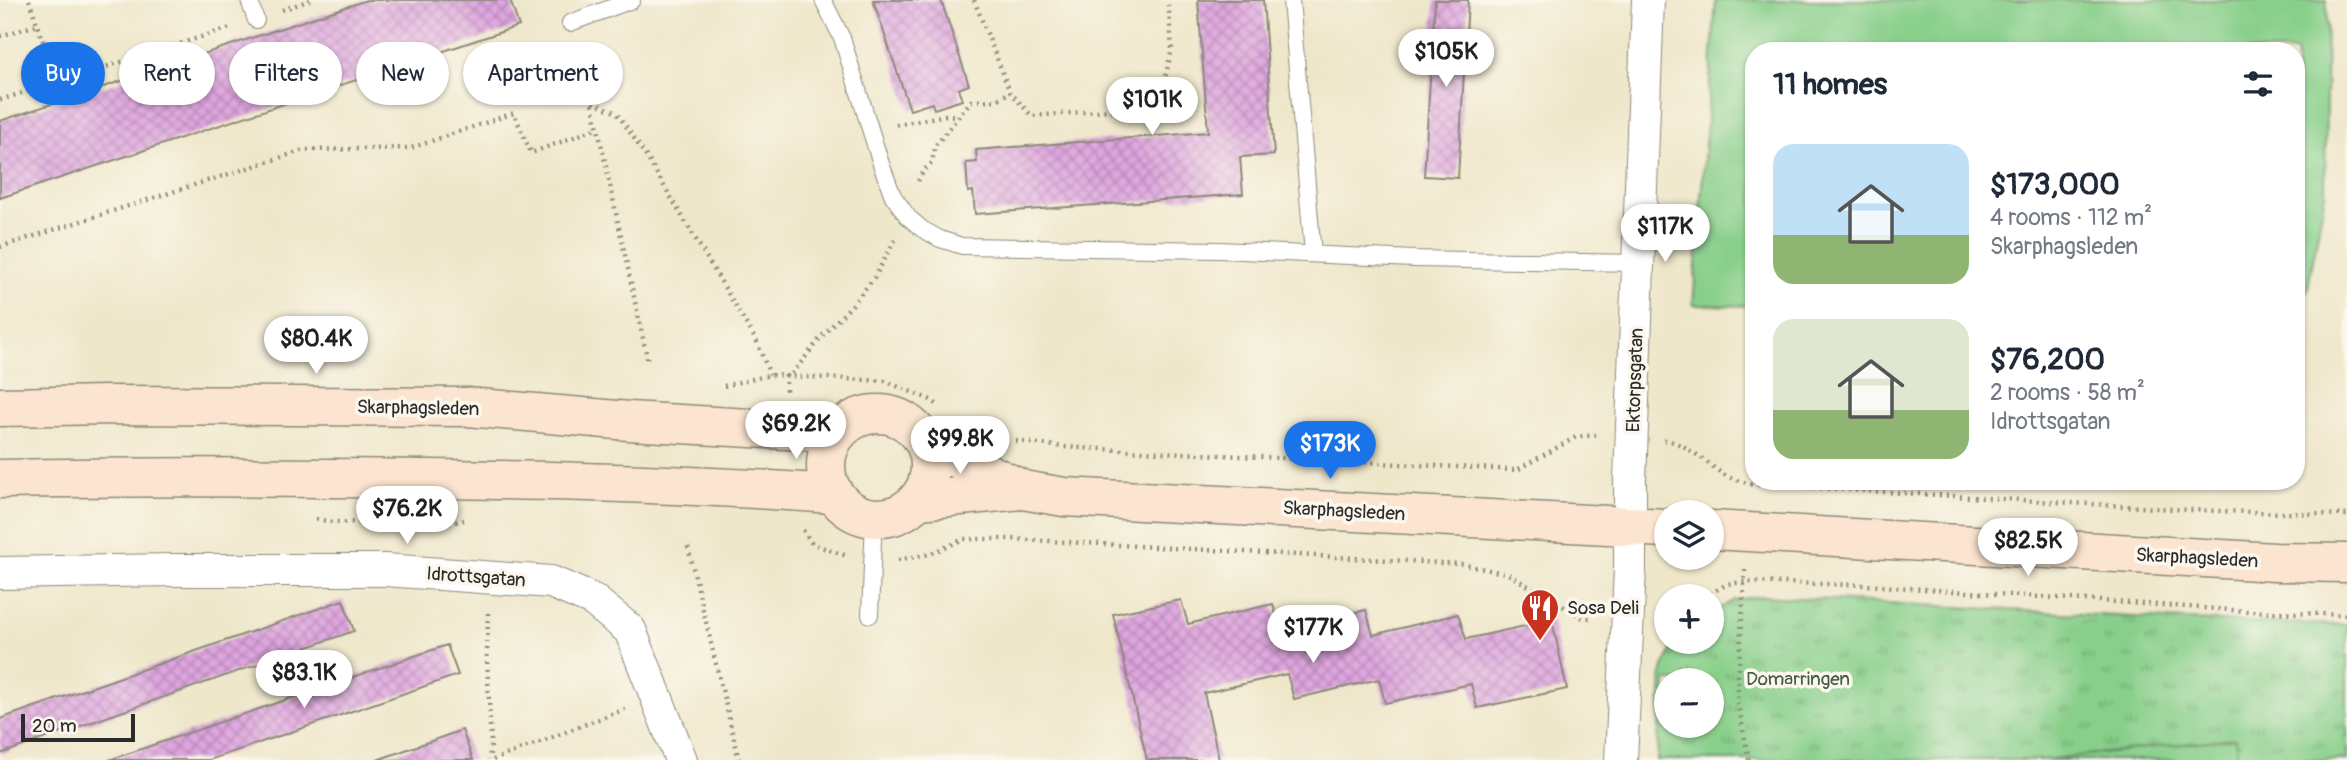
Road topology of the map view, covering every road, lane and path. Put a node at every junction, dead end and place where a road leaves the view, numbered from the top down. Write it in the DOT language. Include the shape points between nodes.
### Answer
graph roads {
  1 [pos="29,0"];
  2 [pos="249,0"];
  3 [pos="632,0"];
  4 [pos="822,0"];
  5 [pos="974,0"];
  6 [pos="1168,0"];
  7 [pos="1291,0"];
  8 [pos="1648,0"];
  9 [pos="256,20"];
  10 [pos="570,23"];
  11 [pos="37,25"];
  12 [pos="0,36"];
  13 [pos="43,42"];
  14 [pos="575,42"];
  15 [pos="105,67"];
  16 [pos="1010,92"];
  17 [pos="21,93"];
  18 [pos="0,100"];
  19 [pos="593,105"];
  20 [pos="600,105"];
  21 [pos="958,116"];
  22 [pos="598,128"];
  23 [pos="872,133"];
  24 [pos="904,213"];
  25 [pos="0,247"];
  26 [pos="1313,254"];
  27 [pos="1639,263"];
  28 [pos="648,362"];
  29 [pos="792,375"];
  30 [pos="0,407"];
  31 [pos="948,413"];
  32 [pos="836,433"];
  33 [pos="1633,437"];
  34 [pos="1013,441"];
  35 [pos="927,444"];
  36 [pos="0,479"];
  37 [pos="1745,482"];
  38 [pos="1023,490"];
  39 [pos="1852,490"];
  40 [pos="832,494"];
  41 [pos="919,500"];
  42 [pos="2347,514"];
  43 [pos="874,518"];
  44 [pos="1648,527"];
  45 [pos="794,528"];
  46 [pos="1724,531"];
  47 [pos="688,547"];
  48 [pos="872,561"];
  49 [pos="2347,564"];
  50 [pos="0,573"];
  51 [pos="489,577"];
  52 [pos="1744,582"];
  53 [pos="1724,586"];
  54 [pos="870,615"];
  55 [pos="2347,615"];
  56 [pos="1628,619"];
  57 [pos="655,697"];
  58 [pos="491,760"];
  59 [pos="681,760"];
  60 [pos="738,760"];
  61 [pos="1621,760"];
  62 [pos="1749,760"];
  1 -- 11 [label="path"];
  2 -- 9 [label="lane"];
  3 -- 10 [label="lane"];
  4 -- 23 [label="lane" via="842,37"];
  5 -- 16 [label="path"];
  6 -- 16 [label="path" via="1172,49 1164,82 1149,100 1124,109 1032,116"];
  7 -- 26 [label="lane"];
  8 -- 27 [label="street, Ektorpsgatan"];
  9 -- 15 [label="path"];
  10 -- 14 [label="path"];
  11 -- 12 [label="path"];
  11 -- 13 [label="path"];
  16 -- 21 [label="path" via="998,100 971,101"];
  17 -- 18 [label="path"];
  19 -- 22 [label="path"];
  20 -- 29 [label="path" via="617,113 648,159 757,342 770,375"];
  21 -- 23 [label="path" via="907,122"];
  21 -- 24 [label="path" via="935,146 932,163 924,170"];
  22 -- 25 [label="path" via="531,153 514,113 411,148 304,150"];
  22 -- 28 [label="path"];
  23 -- 24 [label="lane" via="893,195"];
  24 -- 26 [label="lane" via="940,239 962,246"];
  24 -- 29 [label="path" via="874,278"];
  26 -- 27 [label="lane"];
  27 -- 33 [label="street, Ektorpsgatan"];
  29 -- 31 [label="path" via="885,381 931,400"];
  30 -- 32 [label="main road, Skarphagsleden" via="468,407"];
  32 -- 35 [label="main road" via="859,416 881,413 902,418"];
  32 -- 40 [label="main road" via="825,461"];
  33 -- 34 [label="path" via="1576,437 1517,470"];
  33 -- 37 [label="path" via="1671,441 1701,456 1725,476"];
  33 -- 44 [label="street, Ektorpsgatan"];
  35 -- 38 [label="main road, Skarphagsleden"];
  35 -- 41 [label="main road" via="930,472"];
  36 -- 40 [label="main road" via="434,479"];
  38 -- 41 [label="main road, Skarphagsleden"];
  38 -- 44 [label="main road, Skarphagsleden" via="1064,496"];
  39 -- 42 [label="path"];
  40 -- 43 [label="main road" via="858,516"];
  41 -- 43 [label="main road" via="908,510"];
  43 -- 48 [label="lane"];
  44 -- 56 [label="street, Ektorpsgatan"];
  45 -- 48 [label="path" via="804,530 812,544 835,554"];
  46 -- 49 [label="main road, Skarphagsleden"];
  47 -- 60 [label="path"];
  48 -- 54 [label="lane"];
  48 -- 56 [label="path" via="902,560 976,539 1461,564 1508,574 1583,618"];
  50 -- 51 [label="street, Idrottsgatan" via="385,570"];
  51 -- 57 [label="street, Idrottsgatan" via="551,582 593,600 630,630"];
  51 -- 58 [label="path"];
  52 -- 53 [label="path"];
  52 -- 55 [label="path" via="1865,585"];
  52 -- 62 [label="path" via="1737,699"];
  56 -- 61 [label="street, Ektorpsgatan"];
  57 -- 58 [label="path"];
  57 -- 59 [label="street, Idrottsgatan"];
}
